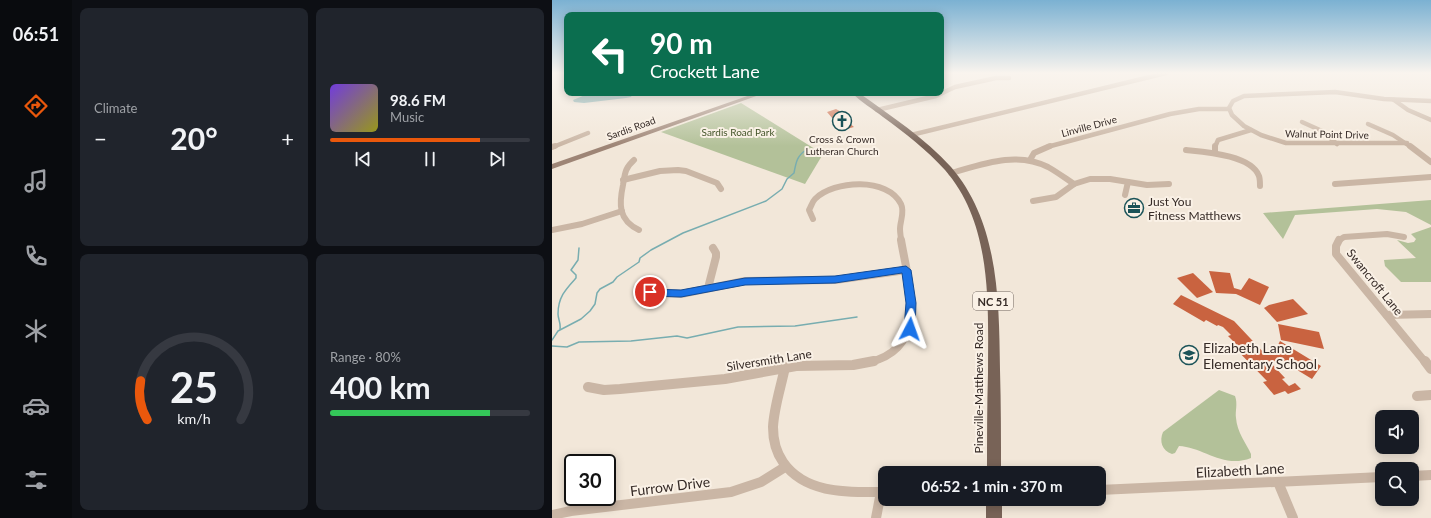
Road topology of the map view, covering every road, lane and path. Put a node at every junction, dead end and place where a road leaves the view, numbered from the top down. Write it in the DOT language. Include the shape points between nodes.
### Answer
graph roads {
  1 [pos="750,97"];
  2 [pos="861,97"];
  3 [pos="931,97"];
  4 [pos="1067,97"];
  5 [pos="1246,97"];
  6 [pos="1373,97"];
  7 [pos="1394,100"];
  8 [pos="1431,101"];
  9 [pos="1229,109"];
  10 [pos="878,110"];
  11 [pos="1431,120"];
  12 [pos="1302,122"];
  13 [pos="1368,124"];
  14 [pos="1251,130"];
  15 [pos="588,133"];
  16 [pos="911,135"];
  17 [pos="1407,143"];
  18 [pos="1337,144"];
  19 [pos="552,147"];
  20 [pos="1186,150"];
  21 [pos="1215,153"];
  22 [pos="634,160"];
  23 [pos="1030,160"];
  24 [pos="1431,162"];
  25 [pos="552,167"];
  26 [pos="951,173"];
  27 [pos="1431,177"];
  28 [pos="623,180"];
  29 [pos="1128,182"];
  30 [pos="1074,184"];
  31 [pos="1169,184"];
  32 [pos="1336,184"];
  33 [pos="1260,186"];
  34 [pos="721,189"];
  35 [pos="1125,195"];
  36 [pos="1033,201"];
  37 [pos="622,211"];
  38 [pos="813,219"];
  39 [pos="552,230"];
  40 [pos="639,230"];
  41 [pos="1404,237"];
  42 [pos="713,248"];
  43 [pos="906,270"];
  44 [pos="708,288"];
  45 [pos="650,292"];
  46 [pos="1431,314"];
  47 [pos="1386,315"];
  48 [pos="785,367"];
  49 [pos="1431,369"];
  50 [pos="588,388"];
  51 [pos="1431,395"];
  52 [pos="1417,396"];
  53 [pos="994,466"];
  54 [pos="785,467"];
  55 [pos="1431,475"];
  56 [pos="1419,476"];
  57 [pos="1375,477"];
  58 [pos="1278,482"];
  59 [pos="1106,490"];
  60 [pos="878,492"];
  61 [pos="879,506"];
  62 [pos="994,506"];
  63 [pos="552,515"];
  64 [pos="876,518"];
  65 [pos="994,518"];
  66 [pos="1293,518"];
  1 -- 25 [label="main road, Sardis Road"];
  2 -- 10 [label="main road, Pineville-Matthews Road / NC 51"];
  3 -- 10 [label="street"];
  4 -- 16 [label="street"];
  5 -- 9 [label="street" via="1236,99 1230,104"];
  6 -- 7 [label="street"];
  7 -- 8 [label="street"];
  7 -- 11 [label="street" via="1408,110"];
  9 -- 14 [label="street, Walnut Point Drive" via="1233,116"];
  9 -- 23 [label="street, Linville Drive" via="1192,109 1116,128 1040,149"];
  10 -- 16 [label="main road, Pineville-Matthews Road / NC 51"];
  12 -- 18 [label="street" via="1322,131"];
  13 -- 17 [label="street" via="1394,134"];
  14 -- 18 [label="street, Walnut Point Drive" via="1266,139 1286,144"];
  14 -- 21 [label="street" via="1218,140"];
  15 -- 19 [label="street"];
  16 -- 26 [label="main road, Pineville-Matthews Road / NC 51" via="935,155"];
  17 -- 18 [label="street, Walnut Point Drive"];
  17 -- 24 [label="street"];
  20 -- 21 [label="street"];
  21 -- 33 [label="street" via="1249,166 1258,175"];
  22 -- 28 [label="street" via="627,166"];
  23 -- 26 [label="street" via="999,160"];
  23 -- 30 [label="street" via="1049,167"];
  26 -- 53 [label="main road, Pineville-Matthews Road / NC 51" via="977,217 990,266 994,316"];
  27 -- 32 [label="street"];
  28 -- 34 [label="street" via="660,171 678,170 717,183"];
  28 -- 37 [label="street" via="619,202"];
  29 -- 30 [label="street" via="1098,179"];
  29 -- 31 [label="street" via="1147,185"];
  29 -- 35 [label="street"];
  30 -- 36 [label="street" via="1056,197"];
  37 -- 39 [label="street" via="582,224"];
  37 -- 40 [label="street" via="631,227"];
  38 -- 43 [label="street, Silversmith Lane" via="809,210 813,201 830,190 868,184 889,190 897,196 903,206 900,232"];
  41 -- 47 [label="street, Swancroft Lane" via="1387,234 1349,236 1339,239 1336,244 1336,254 1340,260"];
  42 -- 44 [label="street" via="716,257"];
  43 -- 44 [label="street" via="835,280 745,281"];
  43 -- 48 [label="street, Silversmith Lane" via="910,293 910,325 903,343 892,352 878,360 865,363"];
  44 -- 45 [label="street" via="681,294"];
  46 -- 47 [label="street"];
  47 -- 49 [label="street, Swancroft Lane"];
  48 -- 50 [label="street, Silversmith Lane" via="723,379 620,389"];
  48 -- 54 [label="street" via="773,427 777,450"];
  51 -- 52 [label="street"];
  54 -- 60 [label="street" via="801,480 820,488"];
  54 -- 63 [label="street, Furrow Drive" via="756,484 731,492"];
  55 -- 56 [label="street"];
  57 -- 58 [label="street, Elizabeth Lane"];
  58 -- 59 [label="street, Elizabeth Lane"];
  58 -- 66 [label="street"];
  61 -- 64 [label="street"];
  62 -- 65 [label="main road"];
}
